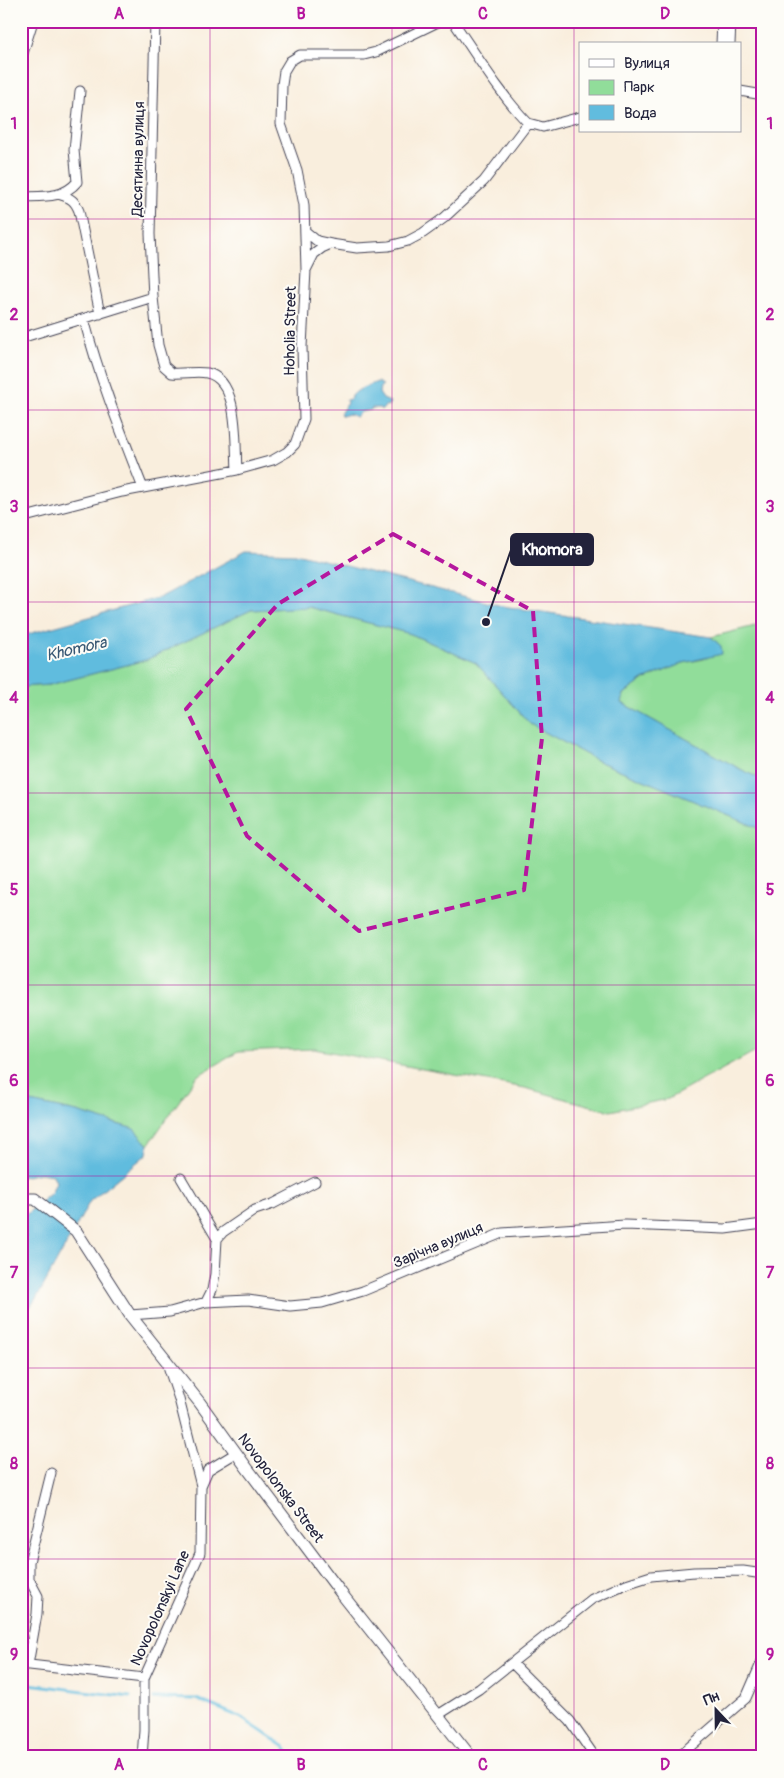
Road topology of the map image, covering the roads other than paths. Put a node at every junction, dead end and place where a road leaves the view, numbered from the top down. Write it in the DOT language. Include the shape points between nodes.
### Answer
graph roads {
  1 [pos="32,21"];
  2 [pos="155,21"];
  3 [pos="440,21"];
  4 [pos="453,21"];
  5 [pos="722,21"];
  6 [pos="731,21"];
  7 [pos="721,42"];
  8 [pos="730,42"];
  9 [pos="21,56"];
  10 [pos="80,91"];
  11 [pos="742,91"];
  12 [pos="763,95"];
  13 [pos="579,117"];
  14 [pos="528,123"];
  15 [pos="77,182"];
  16 [pos="60,195"];
  17 [pos="21,197"];
  18 [pos="79,211"];
  19 [pos="305,231"];
  20 [pos="331,244"];
  21 [pos="306,270"];
  22 [pos="153,297"];
  23 [pos="100,314"];
  24 [pos="84,319"];
  25 [pos="21,338"];
  26 [pos="237,470"];
  27 [pos="143,488"];
  28 [pos="21,518"];
  29 [pos="181,1178"];
  30 [pos="315,1182"];
  31 [pos="21,1199"];
  32 [pos="763,1224"];
  33 [pos="217,1240"];
  34 [pos="206,1302"];
  35 [pos="130,1315"];
  36 [pos="150,1341"];
  37 [pos="236,1454"];
  38 [pos="51,1473"];
  39 [pos="201,1486"];
  40 [pos="763,1574"];
  41 [pos="763,1658"];
  42 [pos="512,1662"];
  43 [pos="24,1665"];
  44 [pos="144,1678"];
  45 [pos="438,1715"];
  46 [pos="142,1757"];
  47 [pos="471,1757"];
  48 [pos="595,1757"];
  49 [pos="678,1757"];
  1 -- 9 [label="street"];
  2 -- 22 [label="street, Десятинна вулиця" via="150,234"];
  3 -- 19 [label="street" via="376,52 364,55 300,55 290,61 284,71 282,85 281,124 297,170"];
  4 -- 14 [label="street" via="499,88"];
  5 -- 7 [label="street"];
  6 -- 8 [label="street"];
  10 -- 15 [label="street" via="74,150"];
  11 -- 12 [label="street"];
  13 -- 14 [label="street" via="543,127"];
  14 -- 20 [label="street" via="484,181 423,233 390,246 358,248"];
  15 -- 16 [label="street"];
  15 -- 18 [label="street"];
  16 -- 17 [label="street"];
  16 -- 18 [label="street" via="75,202"];
  18 -- 23 [label="street"];
  19 -- 20 [label="street" via="317,241"];
  19 -- 21 [label="street"];
  20 -- 21 [label="street, Hoholia Street" via="314,254"];
  21 -- 26 [label="street, Hoholia Street" via="302,347 304,419 295,444 288,452 273,460"];
  22 -- 23 [label="street"];
  22 -- 26 [label="street, Десятинна вулиця" via="158,345 164,366 172,373 206,373 219,378 227,387 234,418"];
  23 -- 24 [label="street"];
  24 -- 25 [label="street"];
  24 -- 27 [label="street" via="94,361"];
  26 -- 27 [label="street, Hoholia Street"];
  27 -- 28 [label="street, Hoholia Street"];
  29 -- 33 [label="street"];
  30 -- 33 [label="street" via="274,1204 255,1210 223,1232"];
  31 -- 35 [label="street, Novopolonska Street" via="35,1199 76,1231"];
  32 -- 34 [label="street, Зарічна вулиця" via="725,1229 625,1225 502,1233 363,1291 322,1303 290,1306 248,1300"];
  33 -- 34 [label="street" via="215,1274"];
  34 -- 35 [label="street, Зарічна вулиця" via="170,1312"];
  35 -- 36 [label="street, Novopolonska Street"];
  36 -- 37 [label="street, Novopolonska Street"];
  36 -- 39 [label="street, Novopolonskyi Lane" via="167,1363"];
  37 -- 39 [label="street" via="208,1470"];
  37 -- 45 [label="street, Novopolonska Street"];
  38 -- 43 [label="street" via="29,1562 29,1579 38,1596 37,1614"];
  39 -- 44 [label="street, Novopolonskyi Lane" via="200,1553"];
  40 -- 42 [label="street" via="694,1572 650,1576 626,1584 592,1599"];
  41 -- 49 [label="street" via="746,1698"];
  42 -- 45 [label="street"];
  42 -- 48 [label="street" via="570,1722"];
  43 -- 44 [label="street, Novopolonskyi Lane"];
  44 -- 46 [label="street"];
  45 -- 47 [label="street, Novopolonska Street"];
}
